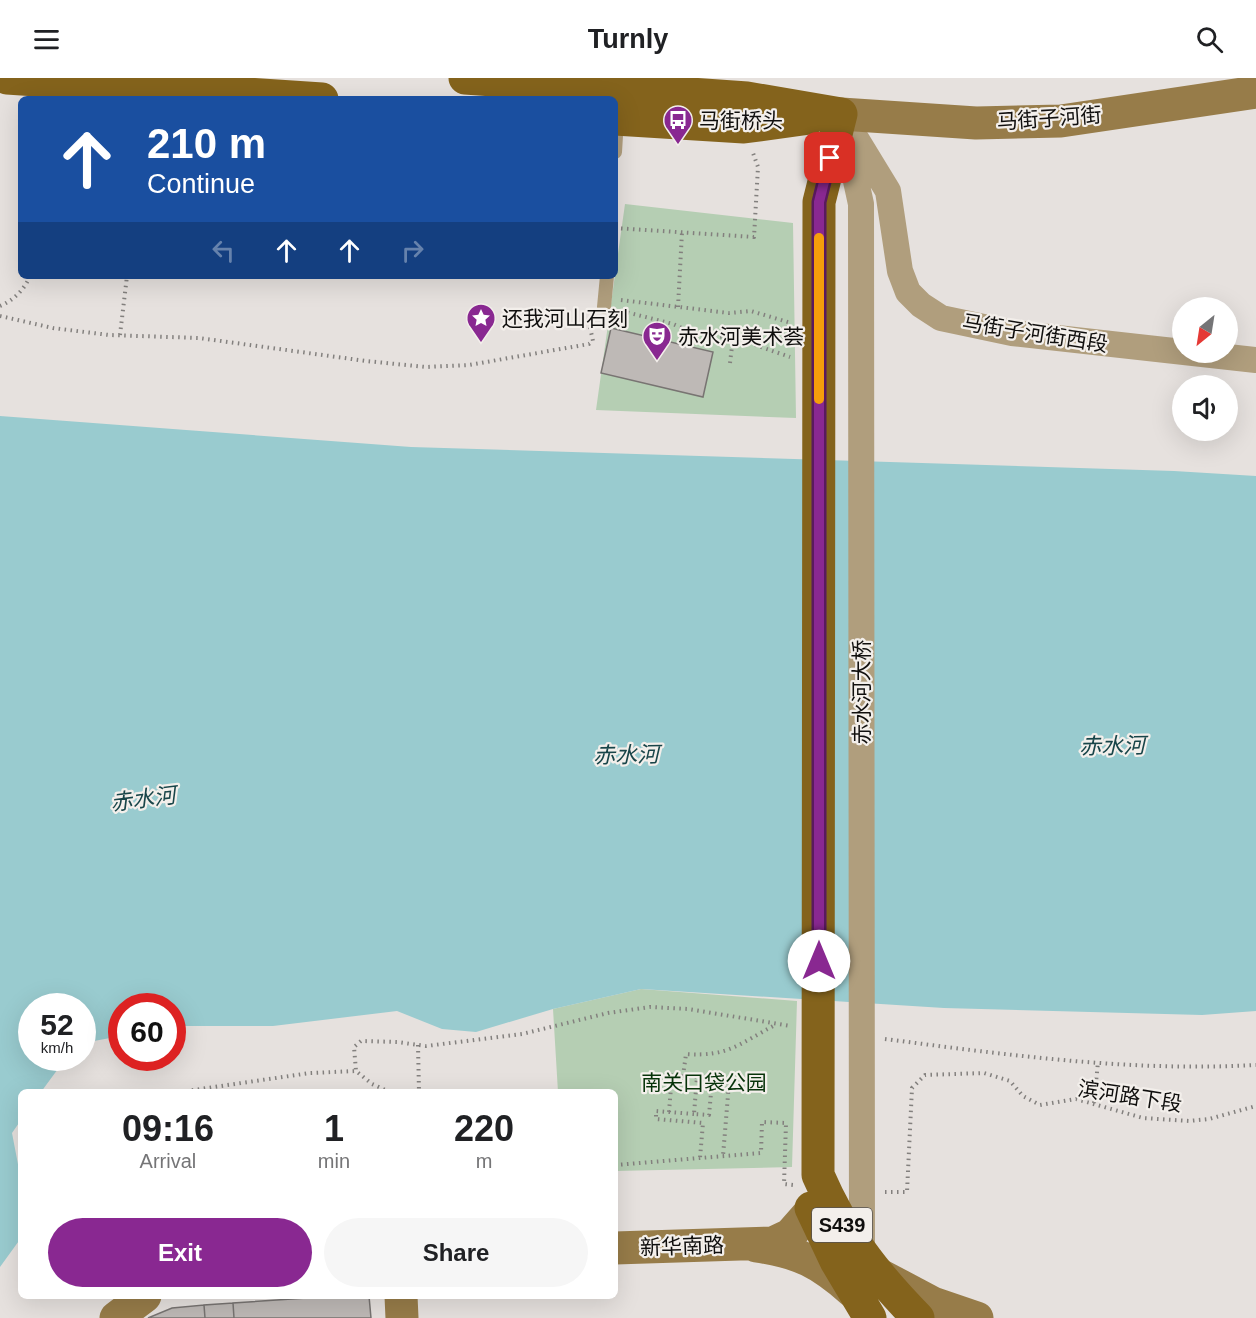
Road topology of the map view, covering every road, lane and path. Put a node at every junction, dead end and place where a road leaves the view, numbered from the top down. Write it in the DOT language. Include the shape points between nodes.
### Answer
graph roads {
  1 [pos="7,78"];
  2 [pos="465,78"];
  3 [pos="1256,92"];
  4 [pos="277,96"];
  5 [pos="841,114"];
  6 [pos="618,119"];
  7 [pos="744,127"];
  8 [pos="618,228"];
  9 [pos="682,232"];
  10 [pos="28,279"];
  11 [pos="127,279"];
  12 [pos="607,279"];
  13 [pos="605,303"];
  14 [pos="0,306"];
  15 [pos="678,307"];
  16 [pos="0,316"];
  17 [pos="798,325"];
  18 [pos="120,335"];
  19 [pos="733,338"];
  20 [pos="798,359"];
  21 [pos="1256,360"];
  22 [pos="730,363"];
  23 [pos="776,1024"];
  24 [pos="799,1027"];
  25 [pos="879,1038"];
  26 [pos="418,1045"];
  27 [pos="1098,1062"];
  28 [pos="1256,1065"];
  29 [pos="356,1071"];
  30 [pos="683,1076"];
  31 [pos="201,1089"];
  32 [pos="383,1089"];
  33 [pos="419,1089"];
  34 [pos="1094,1103"];
  35 [pos="1256,1106"];
  36 [pos="669,1112"];
  37 [pos="694,1114"];
  38 [pos="723,1156"];
  39 [pos="700,1158"];
  40 [pos="618,1165"];
  41 [pos="860,1185"];
  42 [pos="815,1190"];
  43 [pos="748,1245"];
  44 [pos="618,1248"];
  45 [pos="862,1272"];
  46 [pos="141,1299"];
  47 [pos="401,1299"];
  48 [pos="116,1318"];
  49 [pos="402,1318"];
  50 [pos="870,1318"];
  51 [pos="918,1318"];
  52 [pos="977,1318"];
  1 -- 4 [label="main road"];
  2 -- 5 [label="main road" via="747,98"];
  3 -- 5 [label="main road, 马街子河街" via="1061,121 976,123"];
  5 -- 7 [label="main road"];
  5 -- 21 [label="street, 马街子河街西段" via="888,191 900,271 908,292 941,318 1012,333"];
  5 -- 41 [label="street, 赤水河大桥" via="861,204"];
  5 -- 42 [label="main road, 赤水河大桥 / S439" via="819,202"];
  6 -- 7 [label="main road"];
  7 -- 9 [label="path" via="758,167 754,237"];
  8 -- 9 [label="path"];
  9 -- 15 [label="path"];
  10 -- 14 [label="path" via="11,301"];
  11 -- 18 [label="path"];
  12 -- 13 [label="lane"];
  13 -- 15 [label="path"];
  13 -- 18 [label="path" via="588,314 593,341 589,344 470,365 426,367 199,338"];
  13 -- 19 [label="path" via="693,333"];
  15 -- 17 [label="path" via="729,313 751,311"];
  16 -- 18 [label="path" via="52,328"];
  19 -- 20 [label="path"];
  19 -- 22 [label="path"];
  23 -- 24 [label="path"];
  23 -- 26 [label="path" via="650,1007 522,1034"];
  23 -- 30 [label="path" via="724,1052 711,1056 686,1053"];
  25 -- 27 [label="path" via="1014,1057"];
  26 -- 29 [label="path" via="361,1041 354,1047"];
  26 -- 33 [label="path"];
  27 -- 28 [label="path" via="1174,1068"];
  27 -- 34 [label="path"];
  29 -- 31 [label="path" via="310,1073"];
  29 -- 32 [label="path"];
  30 -- 36 [label="path" via="672,1075"];
  30 -- 37 [label="path" via="697,1077"];
  34 -- 35 [label="path, 滨河路下段" via="1143,1118 1189,1121"];
  34 -- 41 [label="path, 滨河路下段" via="1076,1099 1040,1105 1023,1096 1010,1081 984,1073 925,1075 912,1088 907,1192"];
  36 -- 37 [label="path"];
  36 -- 39 [label="path" via="656,1111 656,1119 703,1123"];
  37 -- 38 [label="path" via="709,1115 712,1082 729,1083"];
  38 -- 39 [label="path"];
  38 -- 42 [label="path" via="761,1153 762,1122 786,1123 784,1184"];
  39 -- 40 [label="path"];
  41 -- 45 [label="street, 赤水河大桥"];
  42 -- 43 [label="main road" via="796,1229 783,1240"];
  42 -- 45 [label="main road, S439" via="843,1227"];
  43 -- 44 [label="main road, 新华南路"];
  43 -- 45 [label="main road" via="806,1257 826,1268"];
  45 -- 50 [label="main road, S439"];
  45 -- 51 [label="main road, S439"];
  45 -- 52 [label="main road"];
  46 -- 48 [label="main road"];
  47 -- 49 [label="main road"];
}
